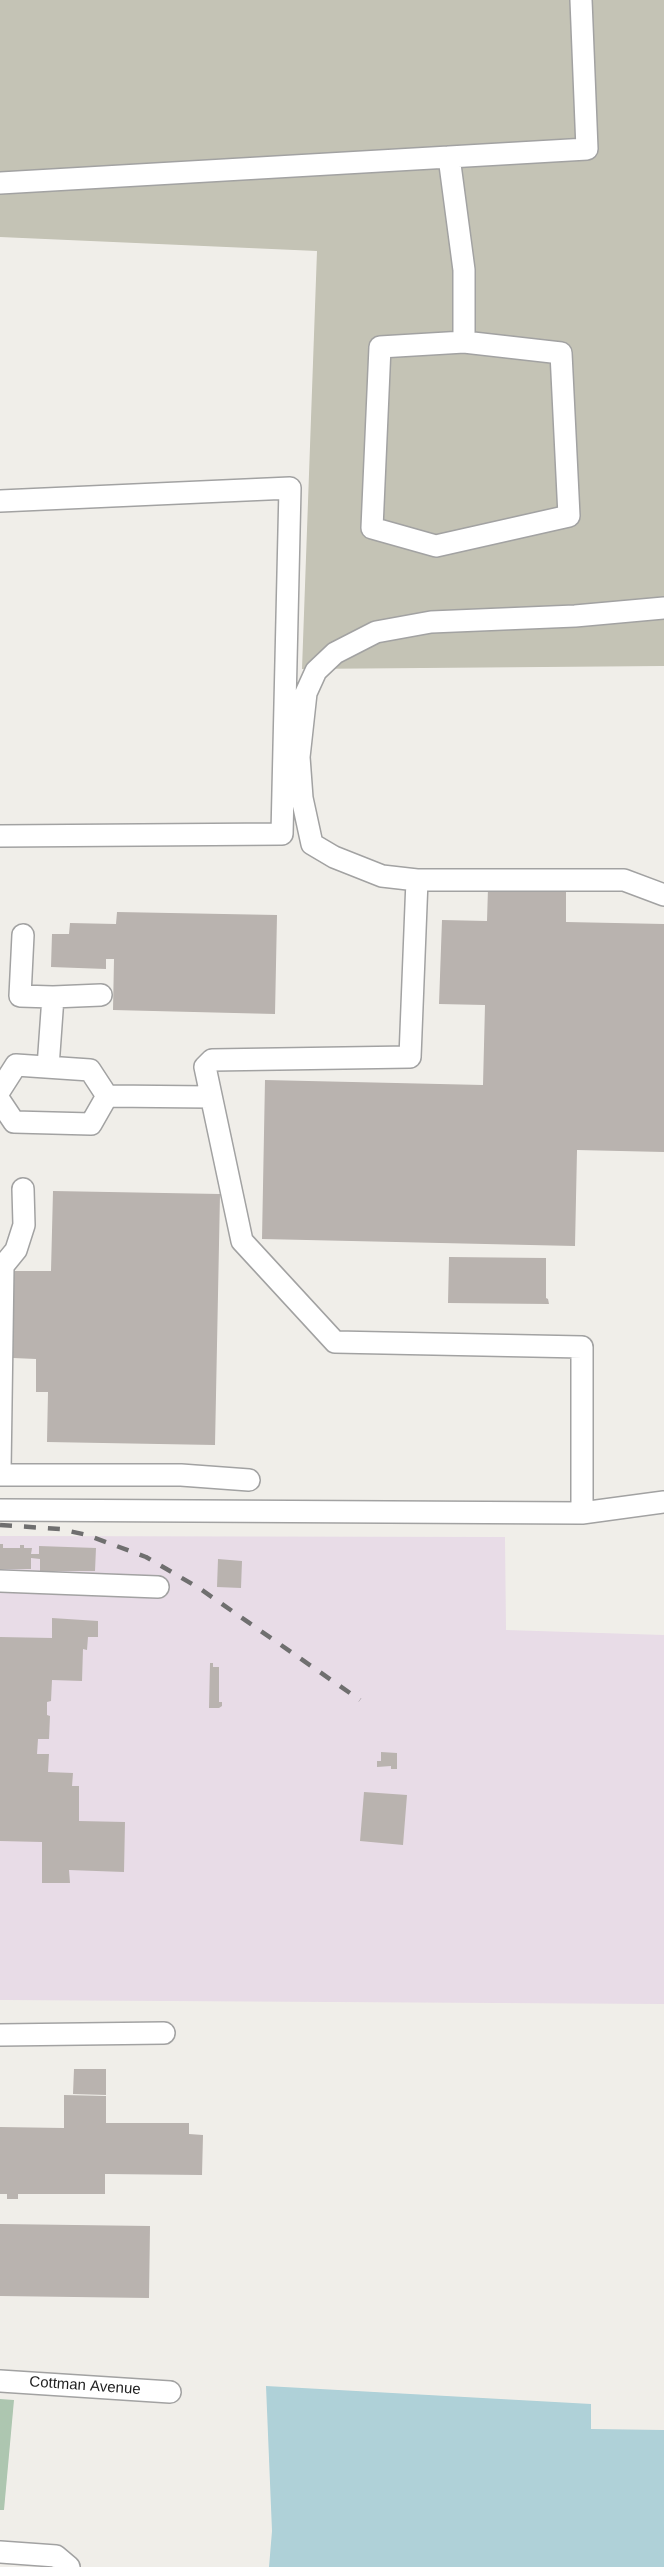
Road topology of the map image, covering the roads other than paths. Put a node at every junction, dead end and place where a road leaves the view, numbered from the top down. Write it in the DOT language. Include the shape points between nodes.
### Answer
graph roads {
  1 [pos="581,0"];
  2 [pos="448,157"];
  3 [pos="0,183"];
  4 [pos="464,342"];
  5 [pos="0,501"];
  6 [pos="664,608"];
  7 [pos="0,836"];
  8 [pos="417,880"];
  9 [pos="664,895"];
  10 [pos="23,935"];
  11 [pos="101,995"];
  12 [pos="53,997"];
  13 [pos="48,1067"];
  14 [pos="0,1090"];
  15 [pos="106,1096"];
  16 [pos="210,1097"];
  17 [pos="0,1101"];
  18 [pos="23,1189"];
  19 [pos="0,1473"];
  20 [pos="249,1480"];
  21 [pos="664,1502"];
  22 [pos="0,1510"];
  23 [pos="582,1513"];
  24 [pos="0,1581"];
  25 [pos="158,1587"];
  26 [pos="164,2033"];
  27 [pos="0,2035"];
  28 [pos="0,2380"];
  29 [pos="170,2392"];
  30 [pos="0,2552"];
  31 [pos="69,2567"];
  1 -- 2 [label="street" via="587,149"];
  2 -- 3 [label="street"];
  2 -- 4 [label="street" via="464,270"];
  4 -- 4 [label="street" via="380,347 372,528 436,546 569,516 561,353"];
  5 -- 7 [label="street" via="290,488 282,834"];
  6 -- 8 [label="street" via="431,622 376,632 334,653 315,671 306,693 299,757 302,798 312,843 334,857 382,876"];
  8 -- 9 [label="street" via="624,880"];
  8 -- 16 [label="street" via="410,1057 212,1060 205,1067"];
  10 -- 12 [label="street" via="20,996"];
  11 -- 12 [label="street"];
  12 -- 13 [label="street"];
  13 -- 14 [label="street" via="16,1065"];
  13 -- 15 [label="street" via="90,1070"];
  15 -- 16 [label="street"];
  15 -- 17 [label="street" via="91,1124 14,1122"];
  16 -- 23 [label="street" via="242,1241 335,1342 582,1347"];
  18 -- 19 [label="street" via="24,1226 16,1250 3,1266"];
  19 -- 20 [label="street" via="181,1475"];
  21 -- 23 [label="street"];
  22 -- 23 [label="street"];
  24 -- 25 [label="street"];
  26 -- 27 [label="street"];
  28 -- 29 [label="street, Cottman Avenue"];
  30 -- 31 [label="street" via="56,2556"];
}
